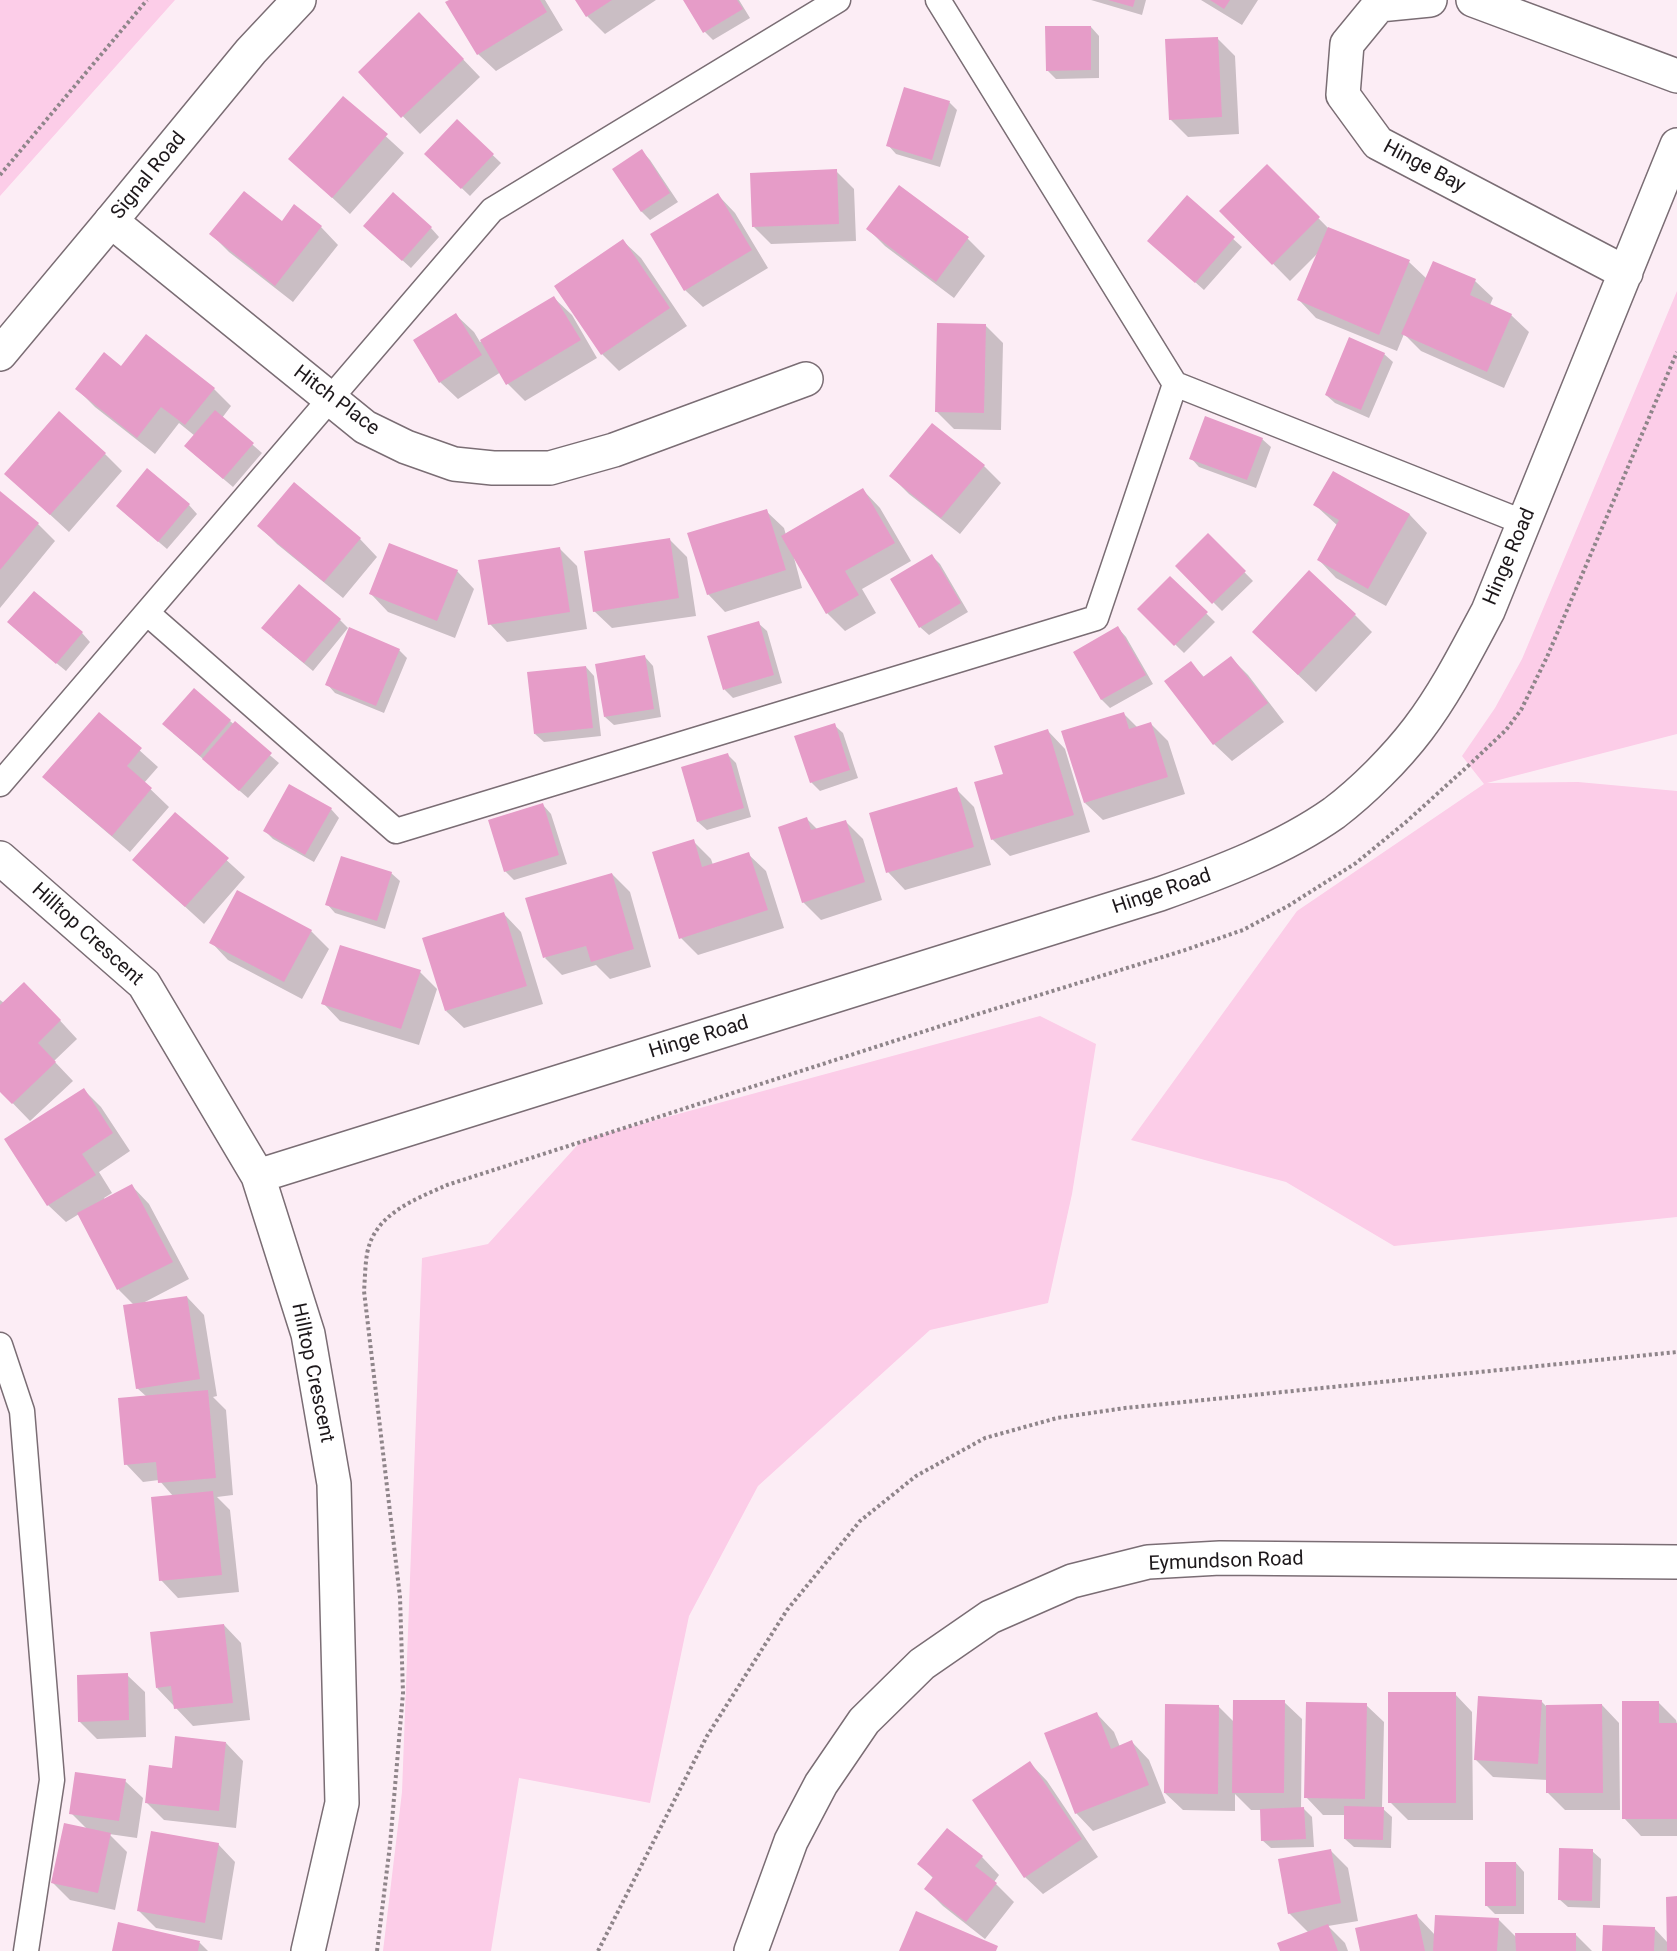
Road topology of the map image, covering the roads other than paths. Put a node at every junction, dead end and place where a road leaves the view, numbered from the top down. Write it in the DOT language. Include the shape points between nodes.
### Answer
graph roads {
  1 [pos="299,0"];
  2 [pos="838,0"];
  3 [pos="938,0"];
  4 [pos="1430,0"];
  5 [pos="1473,0"];
  6 [pos="1677,76"];
  7 [pos="1677,145"];
  8 [pos="111,221"];
  9 [pos="1626,273"];
  10 [pos="0,354"];
  11 [pos="806,379"];
  12 [pos="1175,384"];
  13 [pos="330,399"];
  14 [pos="1525,523"];
  15 [pos="147,613"];
  16 [pos="0,784"];
  17 [pos="0,858"];
  18 [pos="258,1176"];
  19 [pos="0,1344"];
  20 [pos="1677,1562"];
  21 [pos="26,1951"];
  22 [pos="308,1951"];
  23 [pos="751,1951"];
  1 -- 8 [label="street, Signal Road" via="251,51"];
  2 -- 13 [label="lane" via="492,210"];
  3 -- 12 [label="lane"];
  4 -- 9 [label="street, Hinge Bay" via="1379,5 1347,44 1343,95 1378,143"];
  5 -- 6 [label="street"];
  7 -- 9 [label="street, Hinge Road"];
  8 -- 10 [label="street, Signal Road"];
  8 -- 13 [label="street, Hitch Place"];
  9 -- 14 [label="street, Hinge Road"];
  11 -- 13 [label="street, Hitch Place" via="614,450 550,468 454,464 365,428"];
  12 -- 14 [label="lane"];
  12 -- 15 [label="lane" via="1096,618 396,831"];
  13 -- 15 [label="lane"];
  14 -- 18 [label="street, Hinge Road" via="1488,611 1451,681 1417,730 1375,777 1334,812 1279,845 1160,894"];
  15 -- 16 [label="lane"];
  17 -- 18 [label="street, Hilltop Crescent" via="144,984"];
  18 -- 22 [label="street, Hilltop Crescent" via="308,1334 334,1484 342,1803"];
  19 -- 21 [label="lane" via="22,1411 52,1780"];
  20 -- 23 [label="street, Eymundson Road" via="1220,1558 1148,1562 1072,1581 990,1617 922,1664 864,1721 821,1784 791,1841"];
}
